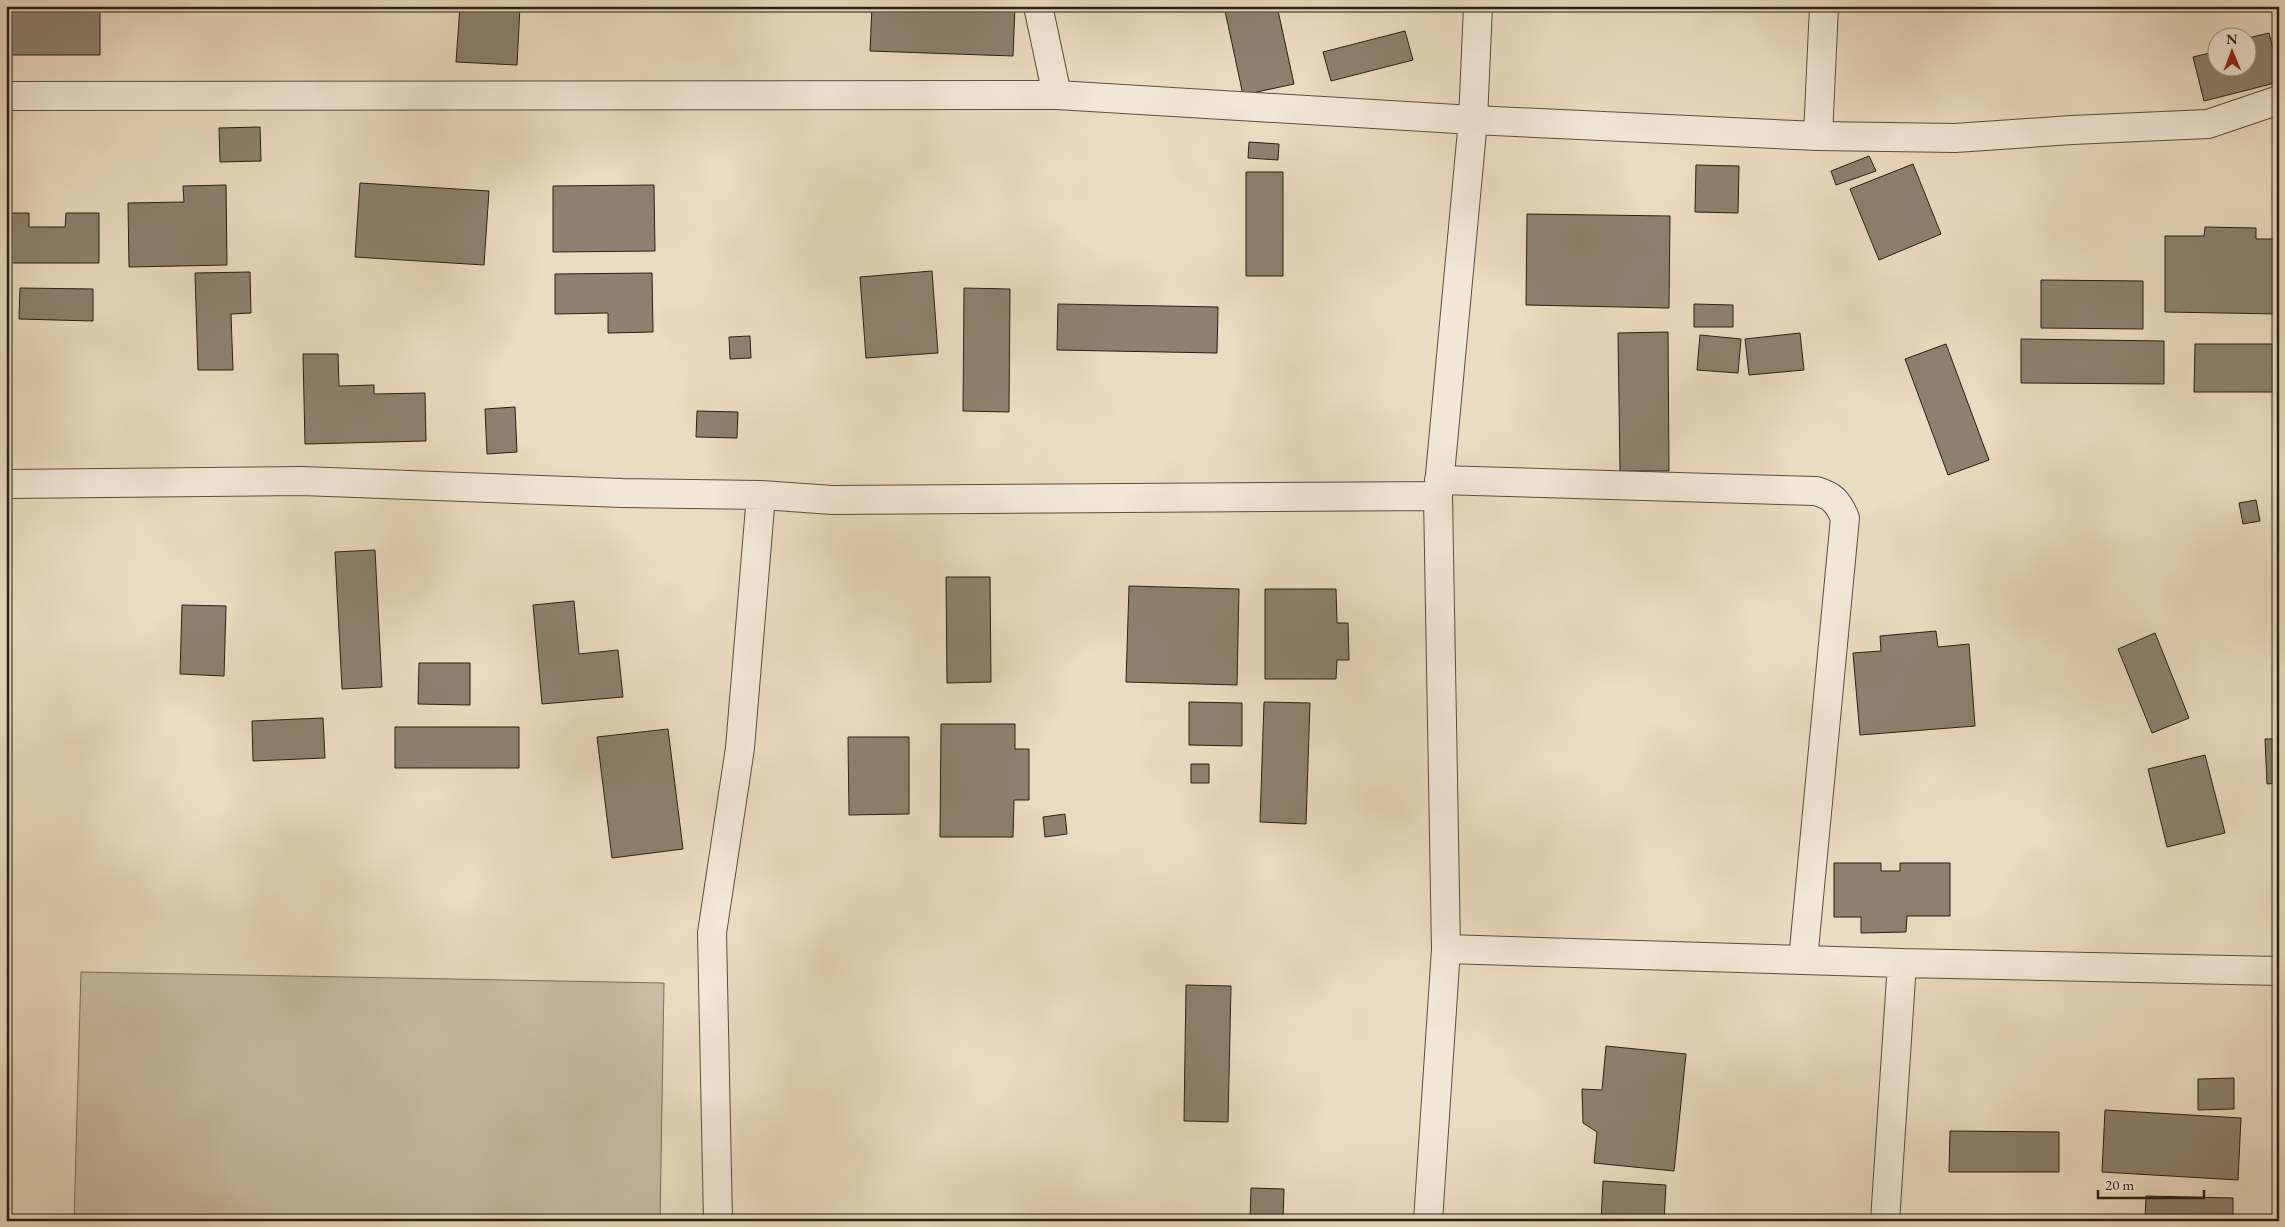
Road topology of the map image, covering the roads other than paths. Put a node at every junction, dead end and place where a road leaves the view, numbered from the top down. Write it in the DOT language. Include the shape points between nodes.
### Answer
graph roads {
  1 [pos="1038,6"];
  2 [pos="1478,6"];
  3 [pos="1824,6"];
  4 [pos="1057,95"];
  5 [pos="6,96"];
  6 [pos="2279,100"];
  7 [pos="1473,120"];
  8 [pos="1818,136"];
  9 [pos="6,484"];
  10 [pos="1439,488"];
  11 [pos="761,495"];
  12 [pos="1446,948"];
  13 [pos="1803,960"];
  14 [pos="1902,963"];
  15 [pos="2279,971"];
  16 [pos="718,1221"];
  17 [pos="1428,1221"];
  18 [pos="1884,1221"];
  1 -- 4 [label="street"];
  2 -- 7 [label="street"];
  3 -- 8 [label="street"];
  4 -- 5 [label="street"];
  4 -- 7 [label="street"];
  6 -- 8 [label="street" via="2208,124 1955,138"];
  7 -- 8 [label="street"];
  7 -- 10 [label="street"];
  9 -- 11 [label="street" via="302,481"];
  10 -- 11 [label="street" via="832,500"];
  10 -- 12 [label="street"];
  10 -- 13 [label="street" via="1816,491 1830,495 1839,504 1845,518"];
  11 -- 16 [label="street" via="740,748 712,933"];
  12 -- 13 [label="street"];
  12 -- 17 [label="street"];
  13 -- 14 [label="street"];
  14 -- 15 [label="street"];
  14 -- 18 [label="street"];
}
